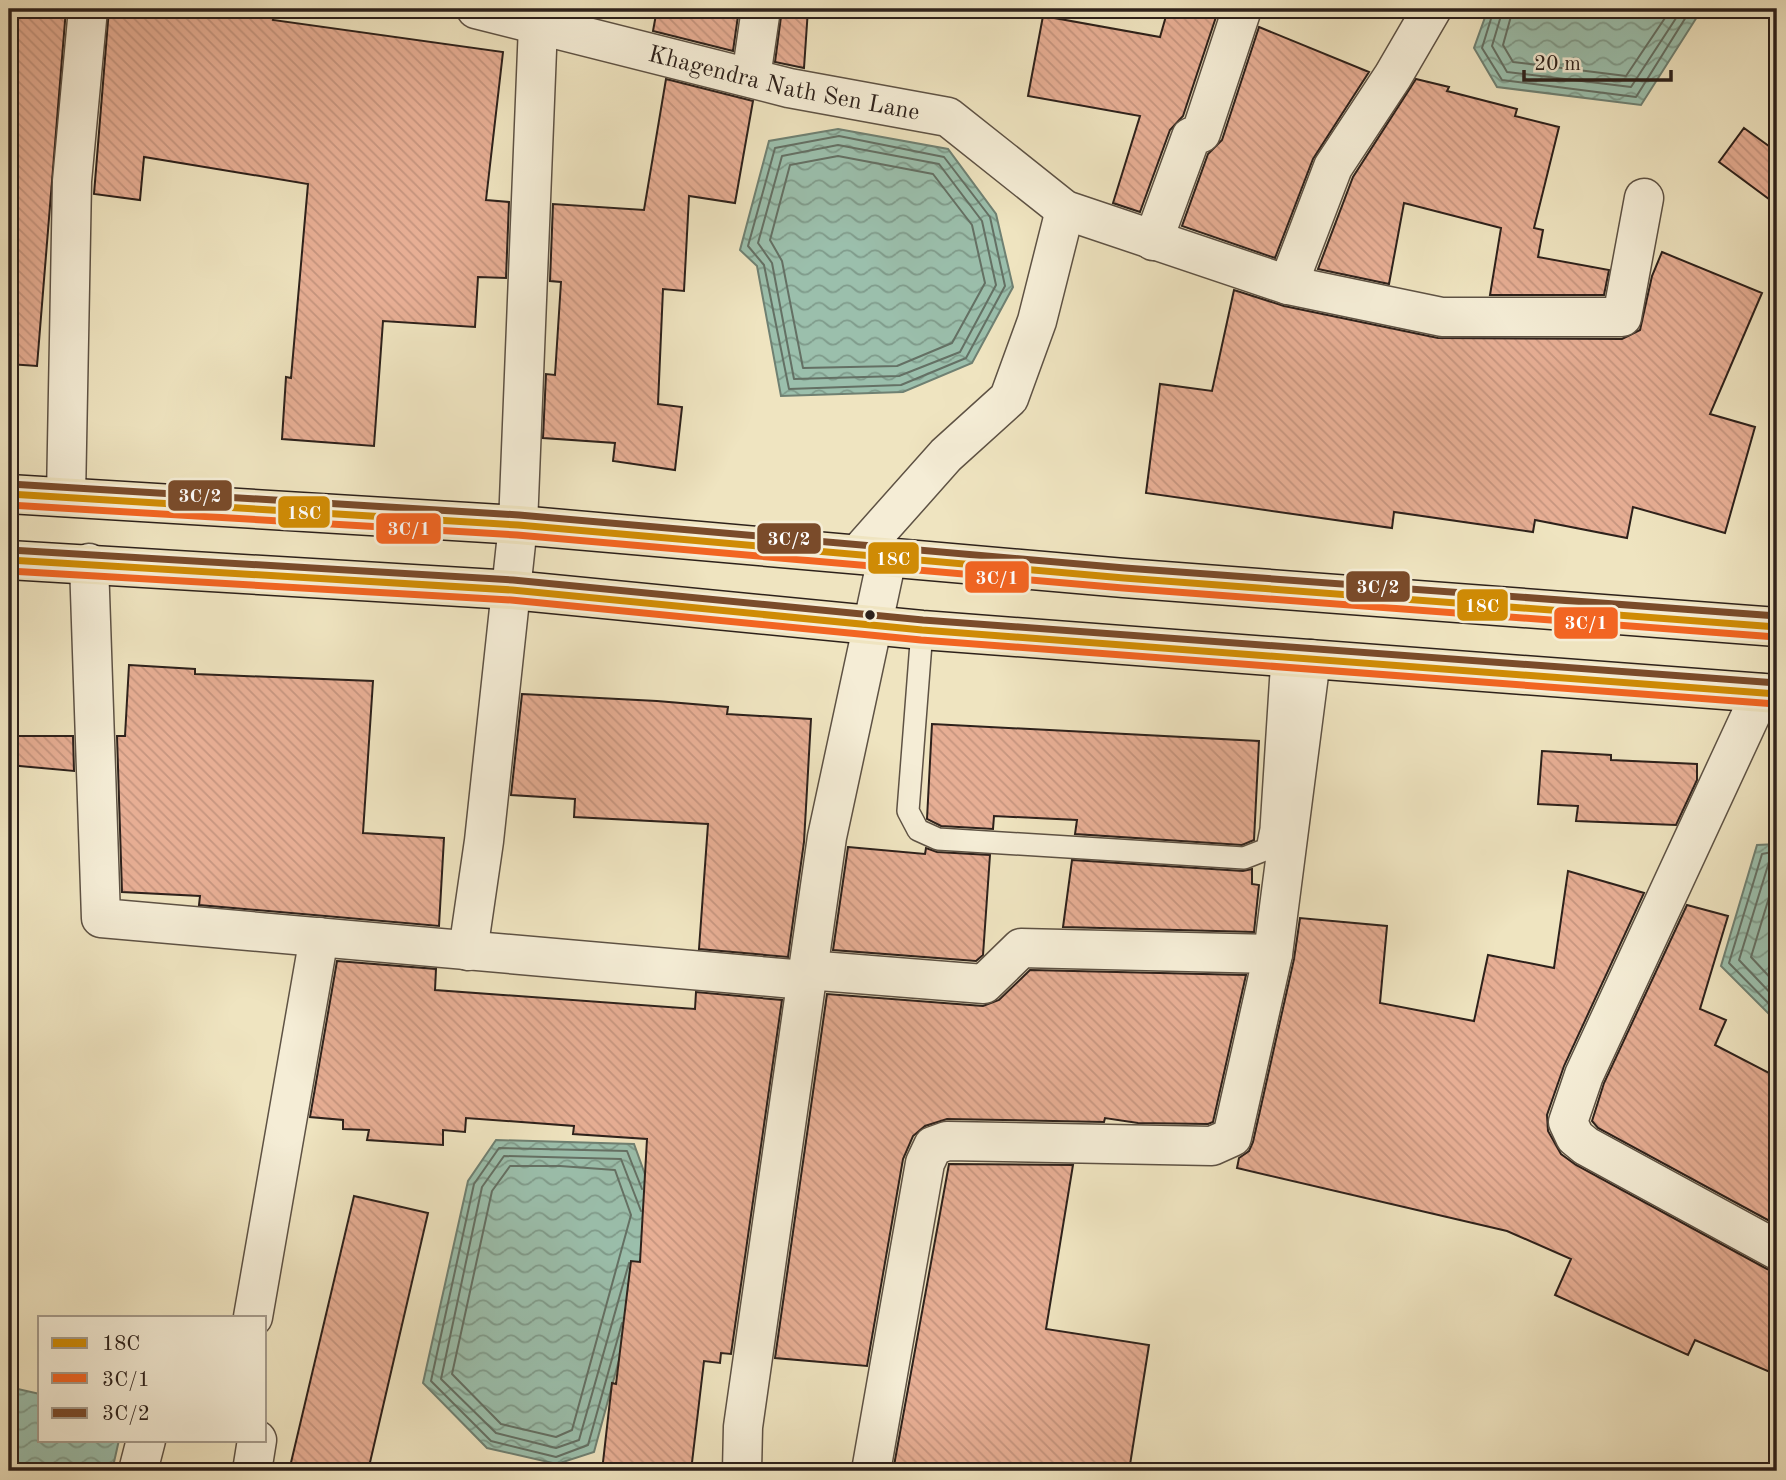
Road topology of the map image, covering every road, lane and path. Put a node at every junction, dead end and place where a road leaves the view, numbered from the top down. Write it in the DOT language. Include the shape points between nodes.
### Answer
graph roads {
  1 [pos="88,9"];
  2 [pos="476,9"];
  3 [pos="761,9"];
  4 [pos="1242,9"];
  5 [pos="1432,9"];
  6 [pos="538,24"];
  7 [pos="751,77"];
  8 [pos="1644,198"];
  9 [pos="1065,210"];
  10 [pos="1153,241"];
  11 [pos="1288,285"];
  12 [pos="9,494"];
  13 [pos="66,497"];
  14 [pos="518,525"];
  15 [pos="872,556"];
  16 [pos="9,559"];
  17 [pos="89,564"];
  18 [pos="512,590"];
  19 [pos="874,625"];
  20 [pos="1777,627"];
  21 [pos="922,630"];
  22 [pos="1296,658"];
  23 [pos="1769,694"];
  24 [pos="319,937"];
  25 [pos="468,950"];
  26 [pos="1273,954"];
  27 [pos="806,975"];
  28 [pos="1777,1250"];
  29 [pos="253,1316"];
  30 [pos="145,1442"];
  31 [pos="257,1442"];
  32 [pos="138,1471"];
  33 [pos="252,1471"];
  34 [pos="742,1471"];
  35 [pos="871,1471"];
  1 -- 13 [label="street" via="72,181"];
  2 -- 6 [label="street, Khagendra Nath Sen Lane"];
  3 -- 7 [label="street"];
  4 -- 10 [label="street" via="1200,133 1191,137"];
  5 -- 11 [label="street" via="1332,167"];
  6 -- 7 [label="street, Khagendra Nath Sen Lane"];
  6 -- 14 [label="street"];
  7 -- 9 [label="street, Khagendra Nath Sen Lane" via="948,117"];
  8 -- 11 [label="street, Khagendra Nath Sen Lane" via="1622,317 1442,317"];
  9 -- 10 [label="street, Khagendra Nath Sen Lane"];
  9 -- 15 [label="street" via="1037,321 1009,398 946,455"];
  10 -- 11 [label="street, Khagendra Nath Sen Lane"];
  12 -- 13 [label="main road"];
  13 -- 14 [label="main road"];
  14 -- 15 [label="main road"];
  14 -- 18 [label="street"];
  15 -- 19 [label="street"];
  15 -- 20 [label="main road"];
  16 -- 17 [label="main road"];
  17 -- 18 [label="main road"];
  17 -- 24 [label="street" via="101,918"];
  18 -- 19 [label="main road"];
  18 -- 25 [label="street"];
  19 -- 21 [label="main road"];
  19 -- 27 [label="street" via="827,837"];
  21 -- 22 [label="main road"];
  21 -- 22 [label="lane" via="908,811 918,831 938,839 1244,858 1266,849"];
  22 -- 23 [label="main road"];
  22 -- 26 [label="street"];
  23 -- 28 [label="street" via="1584,1075 1568,1122 1574,1137 1586,1146"];
  24 -- 25 [label="street"];
  24 -- 29 [label="street"];
  25 -- 27 [label="street"];
  26 -- 27 [label="street" via="1021,948 984,984"];
  26 -- 35 [label="street" via="1232,1137 1224,1142 1212,1146 947,1141 933,1146 925,1163"];
  27 -- 34 [label="street" via="743,1427"];
  30 -- 32 [label="street"];
  31 -- 33 [label="street"];
}
